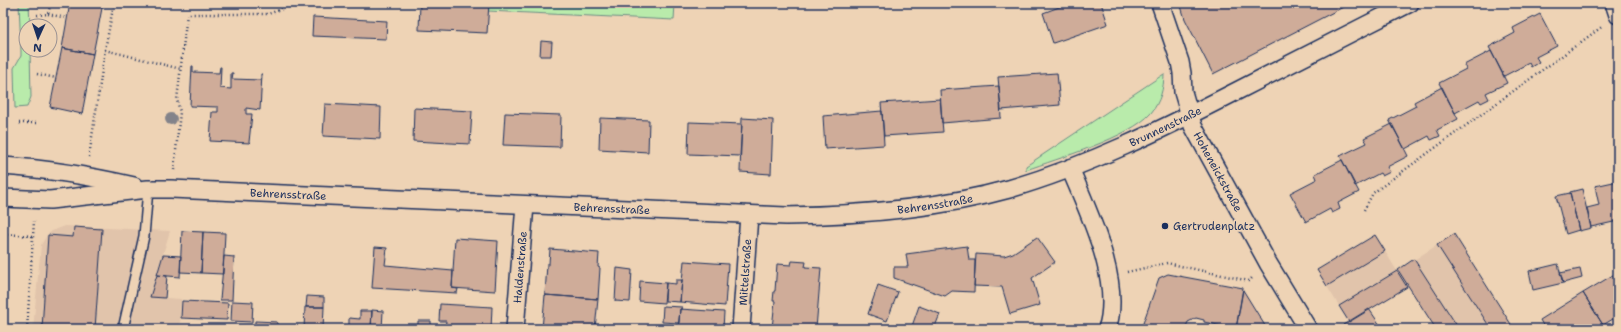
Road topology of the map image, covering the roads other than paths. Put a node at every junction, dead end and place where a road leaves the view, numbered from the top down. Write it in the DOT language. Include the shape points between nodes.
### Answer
graph roads {
  1 [pos="1160,3"];
  2 [pos="1410,3"];
  3 [pos="1614,3"];
  4 [pos="1618,15"];
  5 [pos="1189,116"];
  6 [pos="3,166"];
  7 [pos="1070,168"];
  8 [pos="148,189"];
  9 [pos="3,198"];
  10 [pos="525,205"];
  11 [pos="749,215"];
  12 [pos="123,329"];
  13 [pos="515,329"];
  14 [pos="741,329"];
  15 [pos="1107,329"];
  16 [pos="1308,329"];
  1 -- 5 [label="street, Hoheneickstraße" via="1180,62"];
  2 -- 5 [label="street, Brunnenstraße"];
  3 -- 4 [label="street"];
  5 -- 7 [label="street, Brunnenstraße"];
  5 -- 16 [label="street, Hoheneickstraße" via="1268,263"];
  6 -- 8 [label="street, Behrensstraße" via="86,175"];
  7 -- 11 [label="street, Behrensstraße" via="1007,189 920,206 820,216"];
  7 -- 15 [label="street" via="1101,241 1112,308"];
  8 -- 9 [label="street, Behrensstraße" via="50,200"];
  8 -- 10 [label="street, Behrensstraße"];
  8 -- 12 [label="lane" via="144,236"];
  10 -- 11 [label="street, Behrensstraße"];
  10 -- 13 [label="street, Haldenstraße"];
  11 -- 14 [label="street, Mittelstraße"];
}
